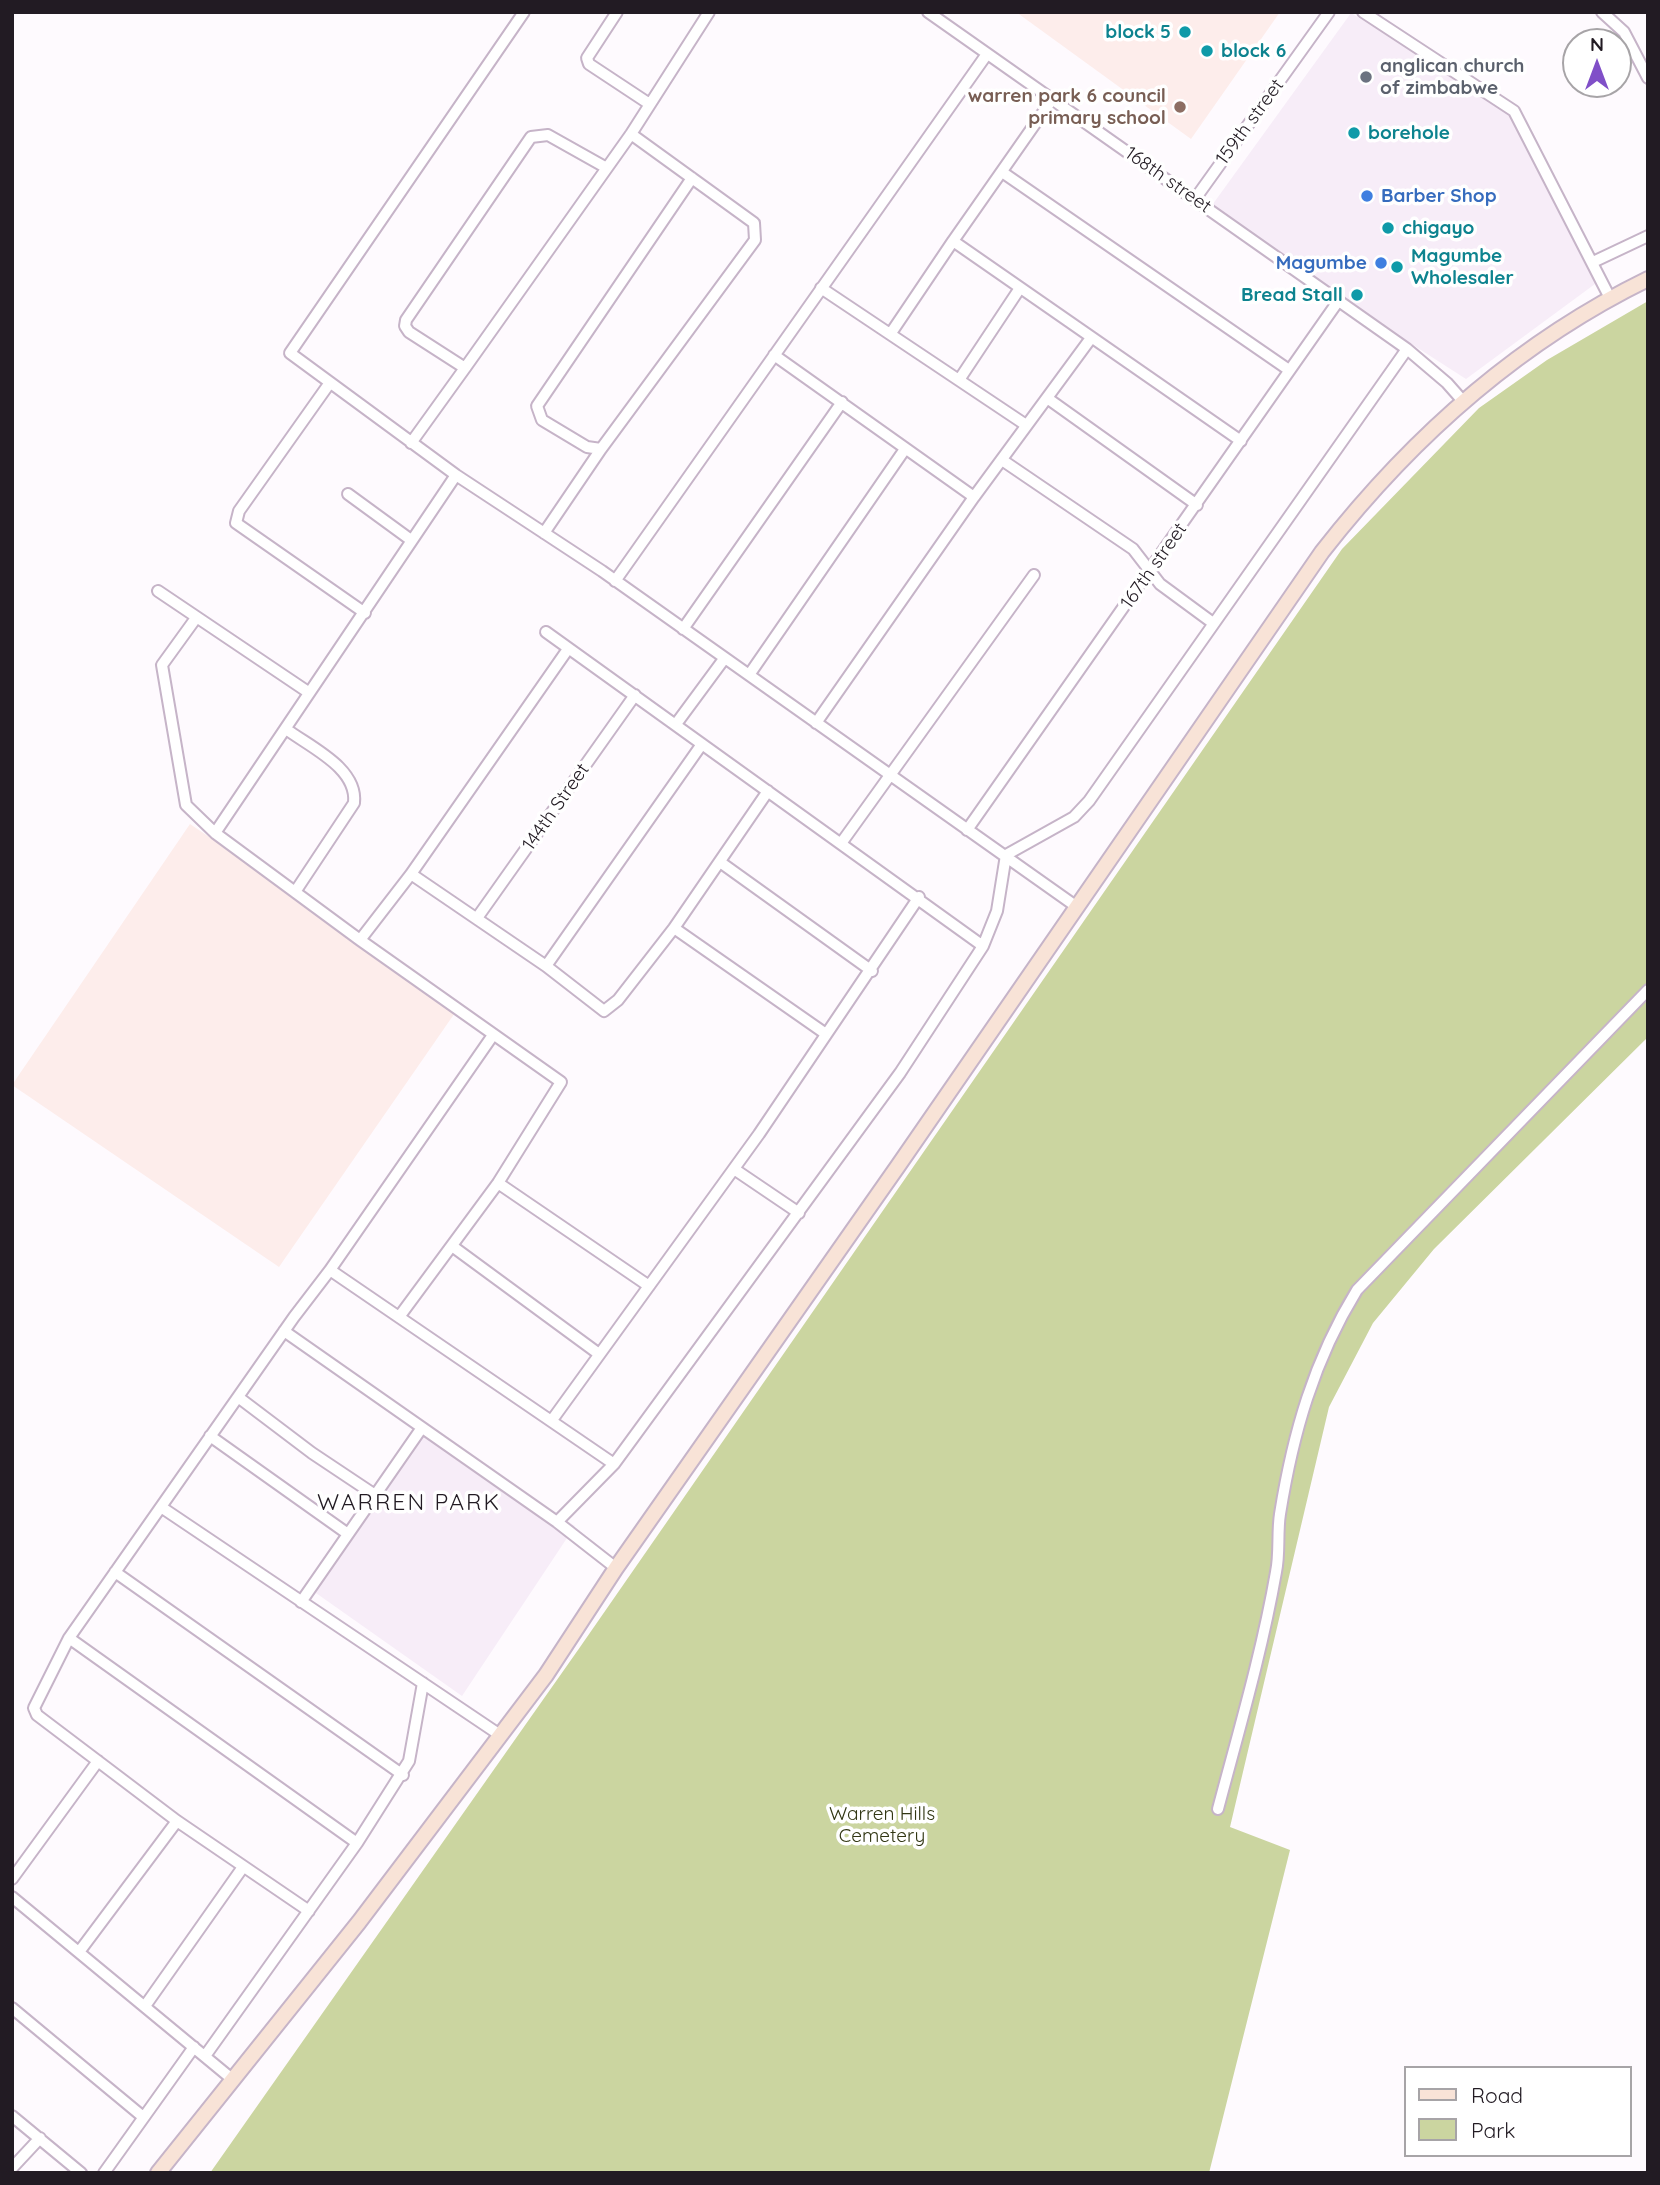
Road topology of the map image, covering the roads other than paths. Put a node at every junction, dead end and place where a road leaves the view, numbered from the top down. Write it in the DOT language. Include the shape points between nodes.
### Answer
graph roads {
  1 [pos="524,12"];
  2 [pos="617,12"];
  3 [pos="709,12"];
  4 [pos="928,12"];
  5 [pos="1329,12"];
  6 [pos="1363,12"];
  7 [pos="1602,12"];
  8 [pos="1382,17"];
  9 [pos="987,54"];
  10 [pos="1648,78"];
  11 [pos="1051,101"];
  12 [pos="649,103"];
  13 [pos="631,134"];
  14 [pos="605,167"];
  15 [pos="1002,172"];
  16 [pos="692,178"];
  17 [pos="1195,199"];
  18 [pos="1648,236"];
  19 [pos="953,241"];
  20 [pos="1593,262"];
  21 [pos="1648,279"];
  22 [pos="821,288"];
  23 [pos="1020,288"];
  24 [pos="1610,298"];
  25 [pos="1339,300"];
  26 [pos="891,333"];
  27 [pos="1091,338"];
  28 [pos="1407,349"];
  29 [pos="774,355"];
  30 [pos="465,368"];
  31 [pos="1289,370"];
  32 [pos="959,380"];
  33 [pos="329,384"];
  34 [pos="1047,398"];
  35 [pos="1462,400"];
  36 [pos="842,402"];
  37 [pos="1026,425"];
  38 [pos="1241,440"];
  39 [pos="411,443"];
  40 [pos="601,449"];
  41 [pos="905,450"];
  42 [pos="1002,460"];
  43 [pos="456,475"];
  44 [pos="348,494"];
  45 [pos="974,497"];
  46 [pos="1197,505"];
  47 [pos="544,533"];
  48 [pos="411,540"];
  49 [pos="1150,571"];
  50 [pos="1034,575"];
  51 [pos="615,581"];
  52 [pos="158,591"];
  53 [pos="365,613"];
  54 [pos="196,618"];
  55 [pos="1213,623"];
  56 [pos="683,629"];
  57 [pos="546,632"];
  58 [pos="568,649"];
  59 [pos="724,659"];
  60 [pos="749,675"];
  61 [pos="309,692"];
  62 [pos="635,695"];
  63 [pos="816,723"];
  64 [pos="676,724"];
  65 [pos="286,729"];
  66 [pos="702,744"];
  67 [pos="890,776"];
  68 [pos="768,792"];
  69 [pos="967,830"];
  70 [pos="215,833"];
  71 [pos="842,842"];
  72 [pos="1006,855"];
  73 [pos="720,862"];
  74 [pos="411,874"];
  75 [pos="295,892"];
  76 [pos="919,897"];
  77 [pos="1077,907"];
  78 [pos="477,919"];
  79 [pos="674,928"];
  80 [pos="360,940"];
  81 [pos="984,946"];
  82 [pos="546,966"];
  83 [pos="872,971"];
  84 [pos="1648,990"];
  85 [pos="826,1034"];
  86 [pos="493,1035"];
  87 [pos="734,1169"];
  88 [pos="498,1183"];
  89 [pos="799,1213"];
  90 [pos="452,1246"];
  91 [pos="330,1270"];
  92 [pos="649,1286"];
  93 [pos="399,1317"];
  94 [pos="284,1331"];
  95 [pos="599,1354"];
  96 [pos="238,1397"];
  97 [pos="552,1420"];
  98 [pos="421,1429"];
  99 [pos="210,1436"];
  100 [pos="614,1464"];
  101 [pos="375,1495"];
  102 [pos="161,1507"];
  103 [pos="557,1522"];
  104 [pos="348,1534"];
  105 [pos="616,1567"];
  106 [pos="115,1572"];
  107 [pos="301,1602"];
  108 [pos="69,1638"];
  109 [pos="423,1683"];
  110 [pos="500,1735"];
  111 [pos="98,1761"];
  112 [pos="403,1775"];
  113 [pos="1218,1809"];
  114 [pos="177,1821"];
  115 [pos="357,1843"];
  116 [pos="243,1867"];
  117 [pos="12,1878"];
  118 [pos="12,1897"];
  119 [pos="309,1911"];
  120 [pos="79,1952"];
  121 [pos="145,2006"];
  122 [pos="12,2008"];
  123 [pos="194,2048"];
  124 [pos="205,2056"];
  125 [pos="232,2079"];
  126 [pos="12,2116"];
  127 [pos="142,2116"];
  128 [pos="40,2138"];
  129 [pos="12,2168"];
  130 [pos="81,2173"];
  131 [pos="104,2173"];
  132 [pos="159,2173"];
  1 -- 33 [label="street" via="290,353"];
  2 -- 12 [label="street" via="587,58 589,64"];
  3 -- 12 [label="street"];
  4 -- 9 [label="street, 168th street"];
  5 -- 17 [label="street, 159th street"];
  6 -- 8 [label="street"];
  7 -- 10 [label="street" via="1624,32"];
  8 -- 20 [label="street" via="1514,111"];
  9 -- 11 [label="street, 168th street"];
  9 -- 22 [label="street"];
  11 -- 15 [label="street"];
  11 -- 17 [label="street, 168th street"];
  12 -- 13 [label="street"];
  13 -- 14 [label="street"];
  13 -- 16 [label="street"];
  14 -- 30 [label="street"];
  14 -- 30 [label="street" via="548,135 531,137 406,320 409,332"];
  15 -- 19 [label="street"];
  15 -- 31 [label="street"];
  16 -- 40 [label="street" via="754,223 755,240"];
  16 -- 40 [label="street" via="537,406 542,420 587,447"];
  17 -- 25 [label="street, 168th street"];
  18 -- 20 [label="street"];
  19 -- 23 [label="street"];
  19 -- 26 [label="street"];
  20 -- 24 [label="street"];
  21 -- 24 [label="street"];
  22 -- 26 [label="street"];
  22 -- 29 [label="street"];
  23 -- 27 [label="street"];
  23 -- 32 [label="street"];
  24 -- 35 [label="street"];
  25 -- 28 [label="street, 168th street"];
  25 -- 31 [label="street, 167th street"];
  26 -- 32 [label="street"];
  27 -- 34 [label="street"];
  27 -- 38 [label="street"];
  28 -- 35 [label="street, 168th street"];
  28 -- 55 [label="street"];
  29 -- 36 [label="street"];
  29 -- 51 [label="street"];
  30 -- 39 [label="street"];
  31 -- 38 [label="street, 167th street"];
  32 -- 37 [label="street"];
  33 -- 39 [label="street"];
  33 -- 53 [label="street" via="239,511 236,523"];
  34 -- 37 [label="street"];
  34 -- 46 [label="street"];
  35 -- 77 [label="street" via="1401,458 1322,551"];
  36 -- 41 [label="street"];
  36 -- 56 [label="street"];
  37 -- 42 [label="street"];
  38 -- 46 [label="street, 167th street"];
  39 -- 43 [label="street"];
  40 -- 47 [label="street"];
  41 -- 45 [label="street"];
  41 -- 60 [label="street"];
  42 -- 45 [label="street"];
  42 -- 49 [label="street" via="1133,549"];
  43 -- 47 [label="street"];
  43 -- 48 [label="street"];
  44 -- 48 [label="street"];
  45 -- 63 [label="street"];
  46 -- 49 [label="street, 167th street"];
  47 -- 51 [label="street"];
  48 -- 53 [label="street"];
  49 -- 55 [label="street" via="1168,591"];
  49 -- 69 [label="street, 167th street"];
  50 -- 67 [label="street"];
  51 -- 56 [label="street"];
  52 -- 54 [label="street"];
  53 -- 61 [label="street"];
  54 -- 61 [label="street"];
  54 -- 70 [label="street" via="162,665 162,676 186,805"];
  55 -- 72 [label="street" via="1081,810"];
  56 -- 59 [label="street"];
  57 -- 58 [label="street"];
  58 -- 62 [label="street"];
  58 -- 74 [label="street"];
  59 -- 60 [label="street"];
  59 -- 64 [label="street"];
  60 -- 63 [label="street"];
  61 -- 65 [label="street"];
  62 -- 64 [label="street"];
  62 -- 78 [label="street, 144th Street"];
  63 -- 67 [label="street"];
  64 -- 66 [label="street"];
  65 -- 70 [label="street"];
  65 -- 75 [label="street" via="345,773 356,791 354,803"];
  66 -- 68 [label="street"];
  66 -- 82 [label="street"];
  67 -- 69 [label="street"];
  67 -- 71 [label="street"];
  68 -- 71 [label="street"];
  68 -- 73 [label="street"];
  69 -- 72 [label="street"];
  70 -- 75 [label="street"];
  71 -- 76 [label="street"];
  72 -- 77 [label="street"];
  72 -- 81 [label="street" via="997,911"];
  73 -- 79 [label="street"];
  73 -- 83 [label="street"];
  74 -- 78 [label="street"];
  74 -- 80 [label="street"];
  75 -- 80 [label="street"];
  76 -- 81 [label="street"];
  76 -- 83 [label="street"];
  77 -- 105 [label="street"];
  78 -- 82 [label="street"];
  79 -- 82 [label="street" via="618,1000 604,1011"];
  79 -- 85 [label="street"];
  80 -- 86 [label="street"];
  81 -- 89 [label="street"];
  83 -- 85 [label="street"];
  84 -- 113 [label="street" via="1364,1283 1321,1353 1296,1435 1280,1516 1277,1569"];
  85 -- 87 [label="street"];
  86 -- 88 [label="street" via="561,1082"];
  86 -- 91 [label="street"];
  87 -- 89 [label="street"];
  87 -- 92 [label="street"];
  88 -- 90 [label="street"];
  88 -- 92 [label="street"];
  89 -- 100 [label="street"];
  90 -- 93 [label="street"];
  90 -- 95 [label="street"];
  91 -- 93 [label="street"];
  91 -- 94 [label="street"];
  92 -- 95 [label="street"];
  93 -- 97 [label="street"];
  94 -- 96 [label="street"];
  94 -- 98 [label="street"];
  95 -- 97 [label="street"];
  96 -- 99 [label="street"];
  96 -- 101 [label="street"];
  97 -- 100 [label="street"];
  98 -- 101 [label="street"];
  98 -- 103 [label="street"];
  99 -- 102 [label="street"];
  99 -- 104 [label="street"];
  100 -- 103 [label="street"];
  101 -- 104 [label="street"];
  102 -- 106 [label="street"];
  102 -- 107 [label="street"];
  103 -- 105 [label="street"];
  104 -- 107 [label="street"];
  105 -- 110 [label="street" via="546,1675"];
  106 -- 108 [label="street"];
  106 -- 112 [label="street"];
  107 -- 109 [label="street"];
  108 -- 111 [label="street" via="34,1708"];
  108 -- 115 [label="street"];
  109 -- 110 [label="street"];
  109 -- 112 [label="street"];
  110 -- 125 [label="street" via="359,1922"];
  111 -- 114 [label="street"];
  111 -- 117 [label="street"];
  112 -- 115 [label="street"];
  114 -- 116 [label="street"];
  114 -- 120 [label="street"];
  115 -- 119 [label="street"];
  116 -- 119 [label="street"];
  116 -- 121 [label="street"];
  118 -- 120 [label="street"];
  119 -- 124 [label="street"];
  120 -- 121 [label="street"];
  121 -- 123 [label="street"];
  122 -- 127 [label="street"];
  123 -- 124 [label="street"];
  123 -- 127 [label="street"];
  124 -- 125 [label="street"];
  125 -- 132 [label="street"];
  126 -- 128 [label="street"];
  127 -- 131 [label="street"];
  128 -- 129 [label="street"];
  128 -- 130 [label="street"];
}
